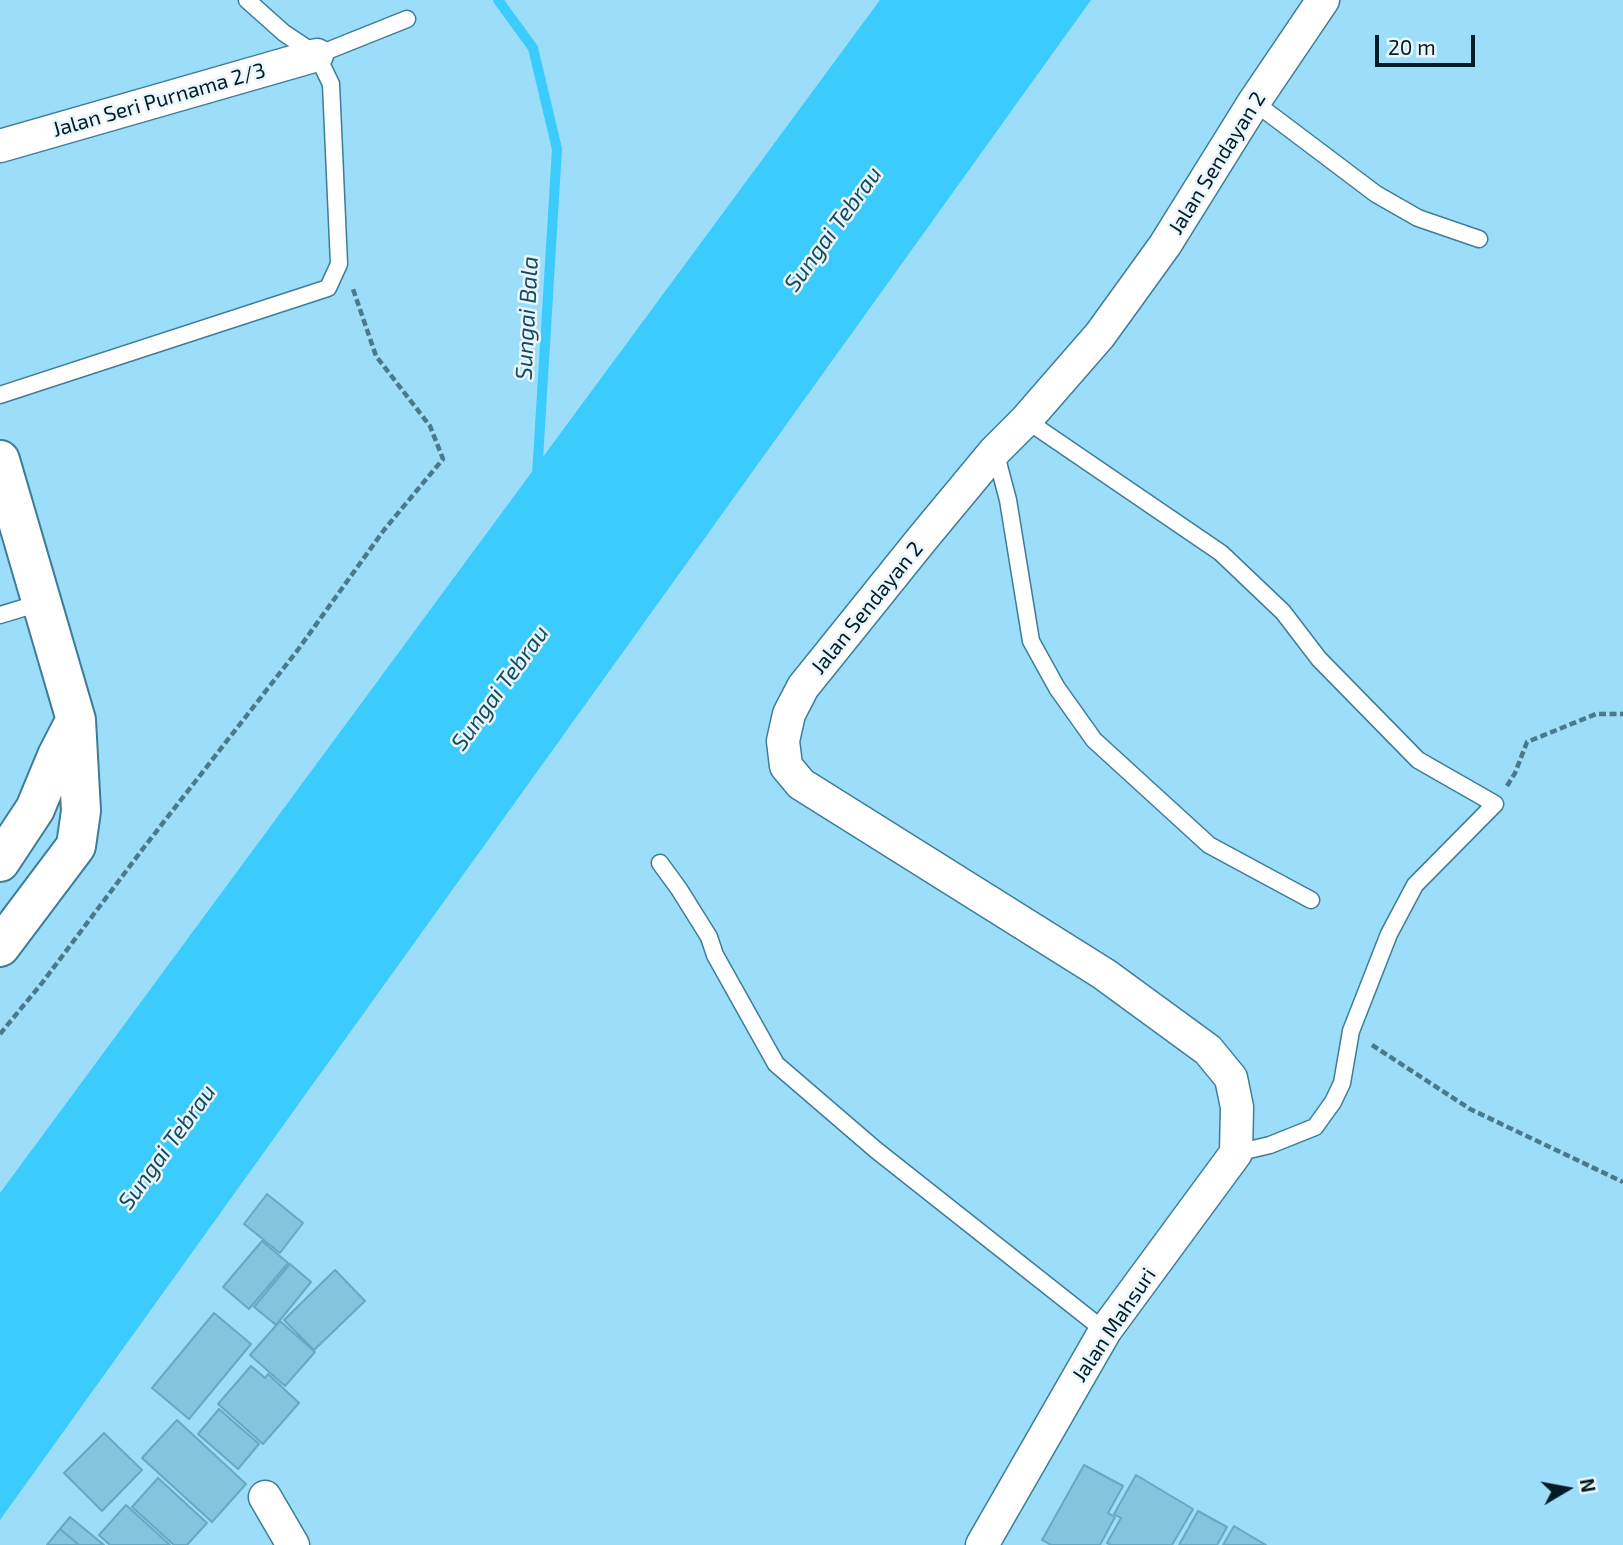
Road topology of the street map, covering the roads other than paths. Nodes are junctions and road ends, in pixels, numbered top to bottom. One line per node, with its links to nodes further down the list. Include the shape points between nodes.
1 (247, 0): 4 (lane)
2 (1323, 0): 5 (street, Jalan Sendayan 2)
3 (407, 19): 4 (lane)
4 (317, 55): 6 (street, Jalan Seri Purnama 2/3); 8 (lane, via 331,84 339,264 328,288)
5 (1254, 102): 7 (lane, via 1377,194 1418,218); 9 (street, Jalan Sendayan 2, via 1165,245 1100,335)
6 (0, 146)
7 (1479, 239)
8 (0, 396)
9 (1026, 420): 10 (street, Jalan Sendayan 2); 19 (lane, via 1221,553 1283,612 1318,659 1418,760 1495,804 1415,885 1389,934 1351,1031 1342,1083 1315,1127)
10 (995, 451): 17 (lane, via 1008,500 1031,641 1057,688 1094,740 1209,845); 19 (street, Jalan Sendayan 2, via 803,687 789,714 783,741 786,766 801,784 1104,974 1208,1050 1231,1078 1237,1107)
11 (0, 460): 12 (street)
12 (43, 602): 13 (lane); 14 (street)
13 (0, 615)
14 (76, 720): 15 (street, via 35,809); 18 (street, via 81,811 76,846)
15 (0, 862)
16 (660, 863): 20 (lane, via 709,936 776,1064 876,1150)
17 (1311, 900)
18 (0, 947)
19 (1237, 1153): 20 (street, Jalan Mahsuri)
20 (1105, 1331): 22 (street, Jalan Mahsuri)
21 (265, 1497): 23 (street)
22 (990, 1543)
23 (293, 1545)

